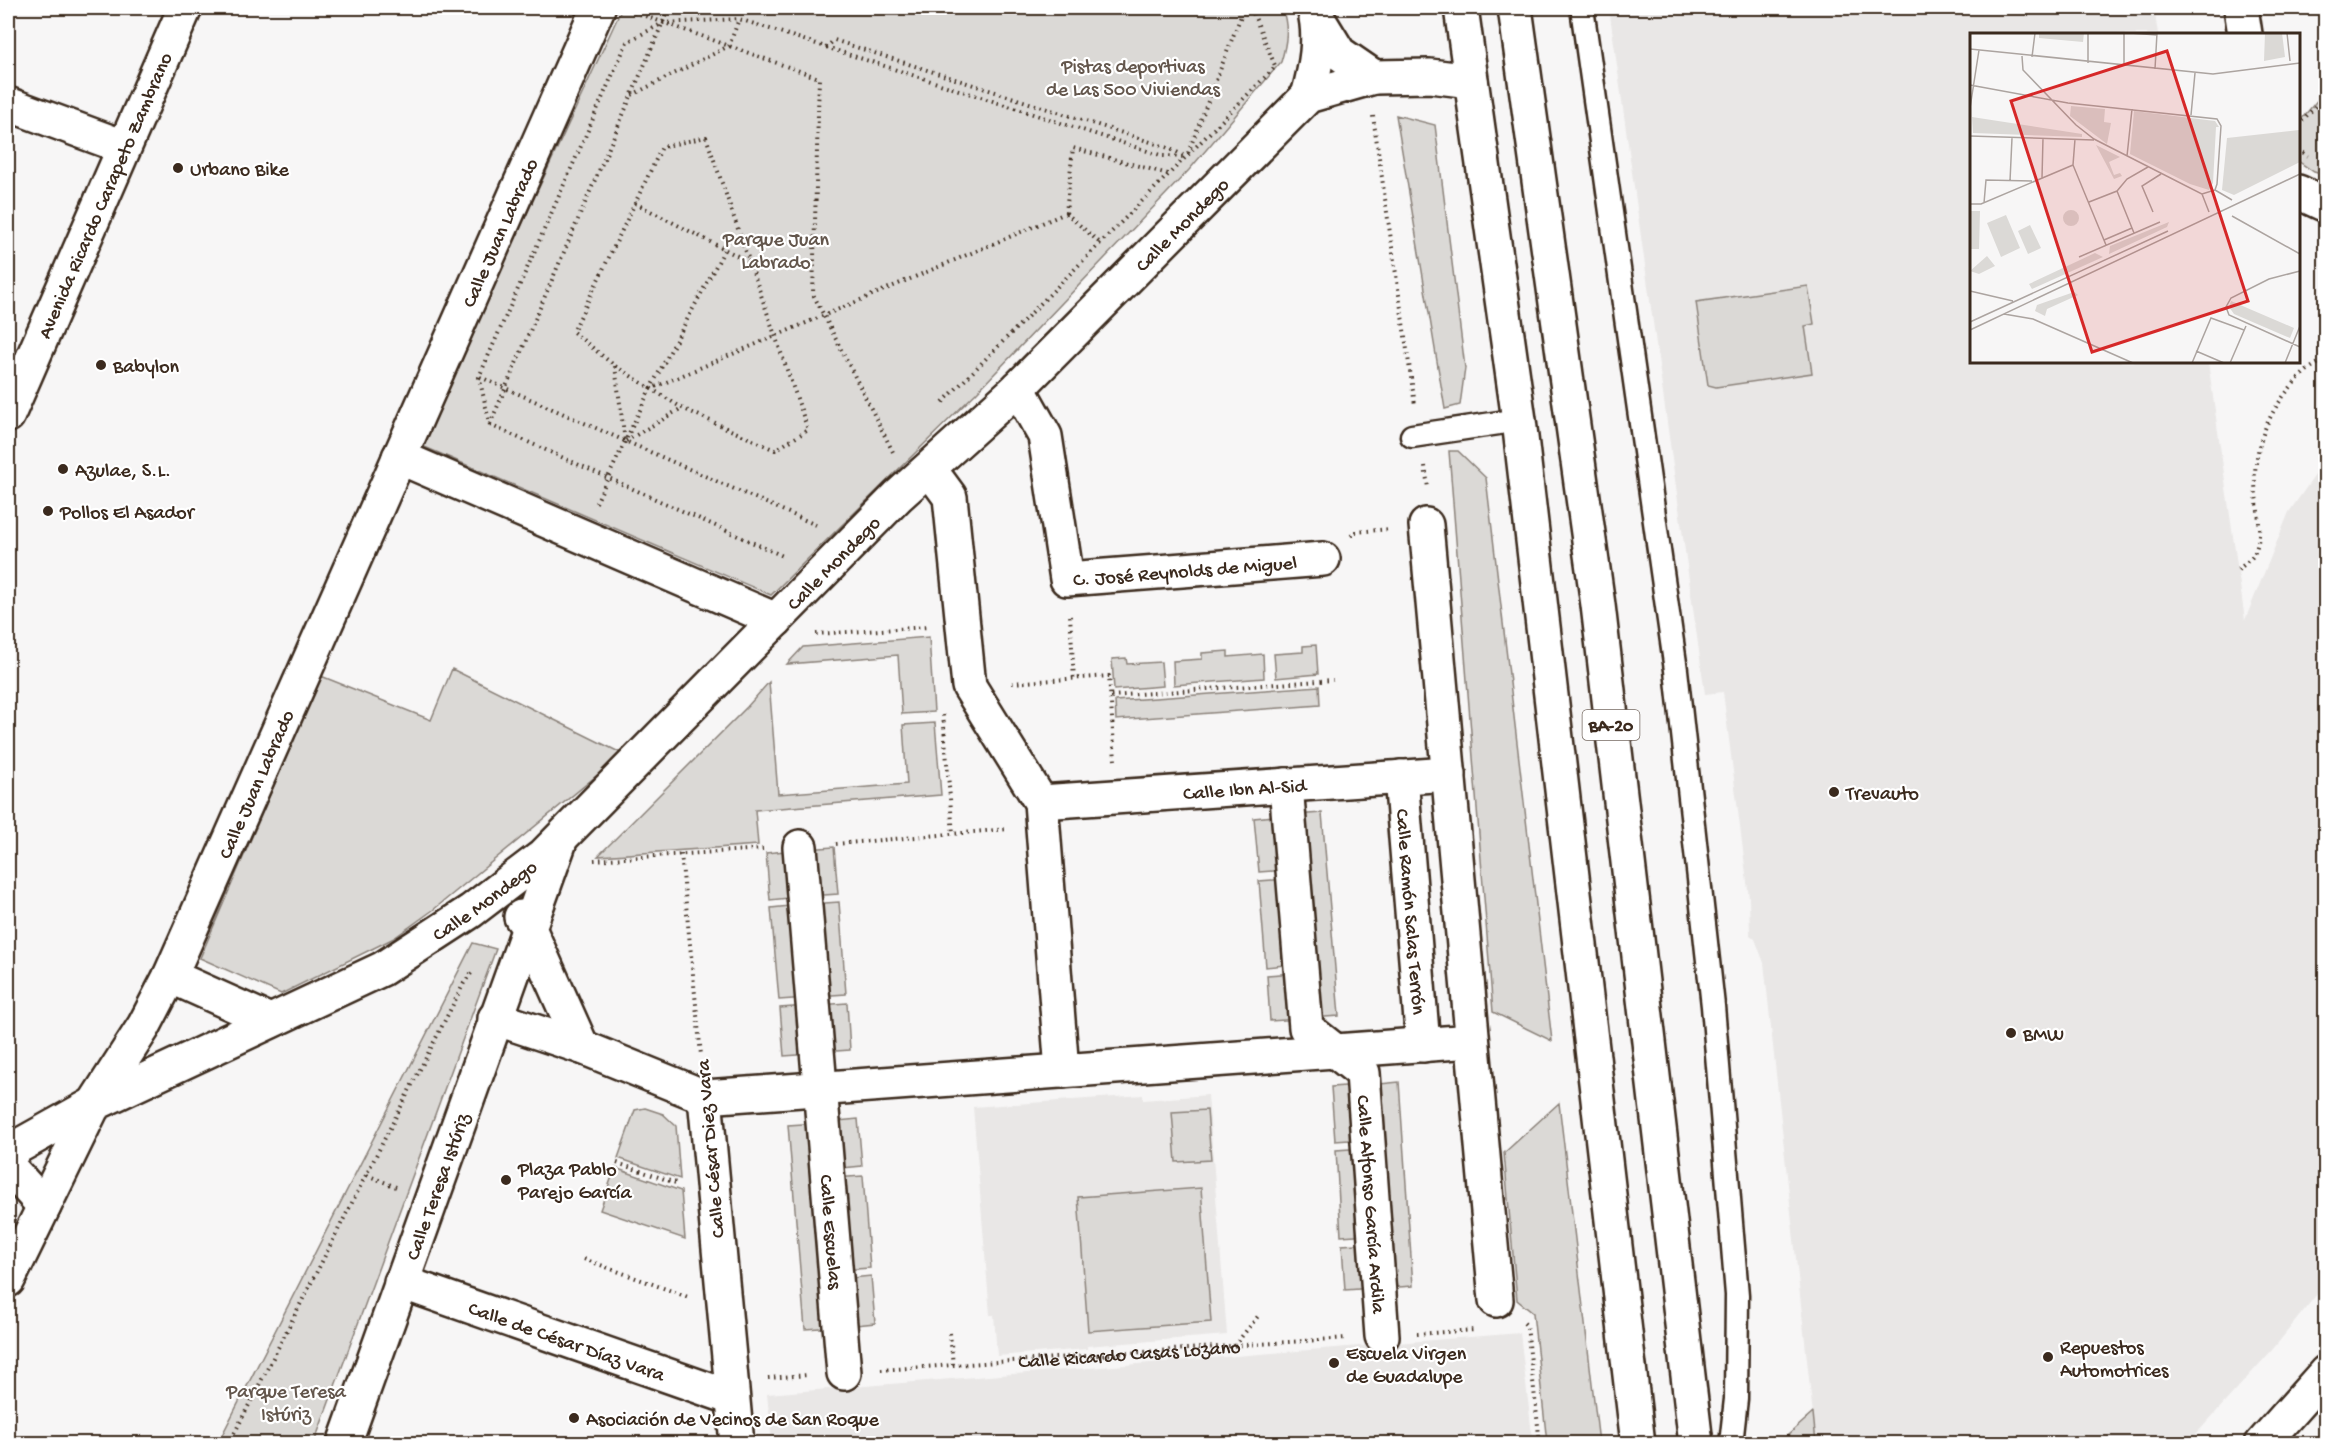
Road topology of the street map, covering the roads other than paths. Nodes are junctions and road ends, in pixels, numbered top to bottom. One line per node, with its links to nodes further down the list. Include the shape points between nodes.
1 (185, 8): 13 (main road, Avenida Ricardo Carapeto Zambrano)
2 (598, 8): 20 (main road, Calle Juan Labrado)
3 (1461, 8): 9 (main road, BA-20)
4 (1515, 8): 57 (main road, BA-20, via 1598,605)
5 (1582, 8): 58 (lane, via 1676,670 1713,1006 1737,1295 1736,1399)
6 (2241, 8): 8 (main road)
7 (1316, 12): 10 (main road, via 1339,53); 11 (main road, via 1318,59)
8 (2245, 33)
9 (1471, 81): 10 (main road, Calle Mondego, via 1430,76); 18 (main road, BA-20)
10 (1373, 92): 11 (main road, Calle Mondego)
11 (1308, 96): 16 (main road, Calle Mondego)
12 (8, 104): 13 (main road)
13 (124, 147): 17 (main road, Avenida Ricardo Carapeto Zambrano)
14 (2300, 193): 15 (main road)
15 (2325, 205)
16 (1018, 388): 21 (main road, Calle Mondego); 23 (main road, C. José Reynolds de Miguel, via 1045,436 1068,579)
17 (9, 407)
18 (1519, 420): 19 (lane); 56 (main road, BA-20)
19 (1416, 436)
20 (399, 457): 24 (main road); 33 (main road, Calle Juan Labrado)
21 (927, 471): 24 (main road, Calle Mondego); 28 (main road, via 950,496 969,686)
22 (1428, 511): 25 (main road)
23 (1323, 559)
24 (776, 620): 29 (main road, Calle Mondego)
25 (1449, 774): 26 (main road, Calle Ibn Al-Sid); 36 (main road)
26 (1401, 777): 27 (main road, Calle Ibn Al-Sid); 37 (main road, Calle Ramón Salas Terrón)
27 (1286, 785): 28 (main road, Calle Ibn Al-Sid); 39 (main road, via 1306,1028)
28 (1041, 802): 40 (main road)
29 (562, 837): 31 (main road, Calle Mondego); 32 (main road, Calle Teresa Istúriz)
30 (800, 847): 41 (main road, Calle Escuelas)
31 (500, 890): 32 (main road); 35 (main road, Calle Mondego, via 382,969)
32 (528, 926): 34 (main road, Calle Teresa Istúriz); 38 (main road)
33 (170, 976): 35 (main road); 43 (main road, Calle Juan Labrado, via 144,1026)
34 (495, 1018): 38 (main road); 48 (main road, Calle Teresa Istúriz)
35 (270, 1021): 43 (main road, Calle Mondego)
36 (1472, 1041): 37 (main road); 49 (main road)
37 (1424, 1045): 39 (main road)
38 (582, 1047): 42 (main road)
39 (1336, 1051): 40 (main road); 50 (main road, Calle Alfonso García Ardila, via 1363,1073)
40 (1062, 1071): 41 (main road)
41 (820, 1089): 42 (main road); 52 (main road, Calle Escuelas)
42 (705, 1097): 53 (main road, Calle César Diez Vara)
43 (94, 1104): 44 (main road, Calle Juan Labrado); 46 (main road, Calle Juan Labrado)
44 (8, 1152)
45 (8, 1166): 46 (main road)
46 (44, 1206): 47 (main road, Calle Juan Labrado)
47 (8, 1280)
48 (401, 1282): 53 (main road, Calle de César Díaz Vara); 54 (main road, Calle Teresa Istúriz)
49 (1489, 1315)
50 (1382, 1336)
51 (2325, 1372): 59 (main road)
52 (844, 1373)
53 (732, 1389): 55 (main road, Calle César Diez Vara)
54 (344, 1443)
55 (737, 1443)
56 (1638, 1443)
57 (1696, 1443)
58 (1731, 1443)
59 (2262, 1443)

